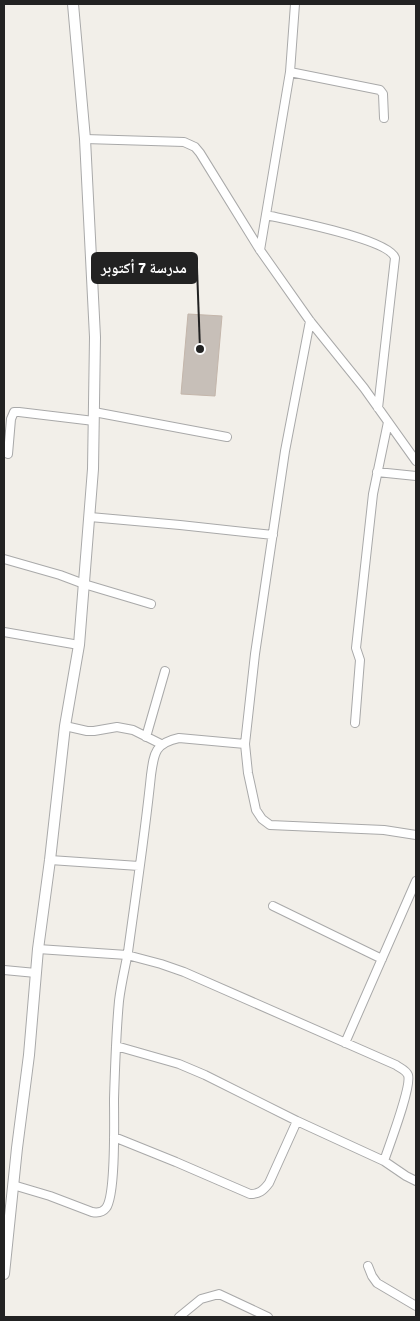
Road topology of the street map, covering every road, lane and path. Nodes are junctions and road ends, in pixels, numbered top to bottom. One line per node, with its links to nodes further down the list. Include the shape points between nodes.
1 (74, 4): 5 (street)
2 (295, 4): 3 (street)
3 (290, 72): 4 (street, via 380,90); 6 (street)
4 (384, 118)
5 (85, 139): 7 (street, via 184,142 194,147); 10 (street, via 95,337)
6 (266, 215): 7 (street); 9 (street, via 349,234 394,254)
7 (260, 250): 8 (street)
8 (310, 321): 9 (street); 18 (street)
9 (378, 408): 11 (street)
10 (94, 417): 12 (street); 13 (street, via 14,412); 17 (street)
11 (388, 422): 14 (street); 15 (street)
12 (227, 437)
13 (8, 454)
14 (416, 461)
15 (377, 472): 16 (street); 25 (street, via 356,648 360,660)
16 (416, 476)
17 (90, 517): 18 (street); 20 (street)
18 (273, 535): 29 (street)
19 (4, 559): 20 (street)
20 (84, 584): 21 (street); 23 (street)
21 (151, 604)
22 (4, 632): 23 (street)
23 (79, 645): 26 (street)
24 (165, 671): 27 (street)
25 (354, 723)
26 (65, 726): 27 (street, via 87,731 117,727); 31 (street)
27 (146, 736): 28 (street)
28 (161, 744): 29 (street, via 179,738); 32 (street, via 152,766)
29 (245, 744): 30 (street, via 256,810 270,825 384,830)
30 (416, 835)
31 (50, 860): 32 (street); 35 (street)
32 (139, 866): 36 (street)
33 (416, 881): 37 (street)
34 (273, 906): 37 (street)
35 (38, 948): 36 (street); 39 (street)
36 (127, 955): 40 (street, via 184,972); 41 (street)
37 (382, 959): 40 (street)
38 (4, 970): 39 (street)
39 (36, 973): 46 (street)
40 (345, 1043): 44 (street, via 396,1065 409,1076)
41 (116, 1046): 42 (street, via 179,1064); 43 (street)
42 (297, 1121): 43 (street, via 269,1183 256,1194); 44 (street)
43 (114, 1137): 46 (street, via 110,1194 107,1206 98,1213)
44 (384, 1161): 45 (street)
45 (416, 1181)
46 (13, 1185): 48 (street)
47 (368, 1266): 49 (street, via 377,1283)
48 (4, 1271)
49 (416, 1306)
50 (179, 1317): 51 (street, via 201,1299 219,1294)
51 (268, 1317)

